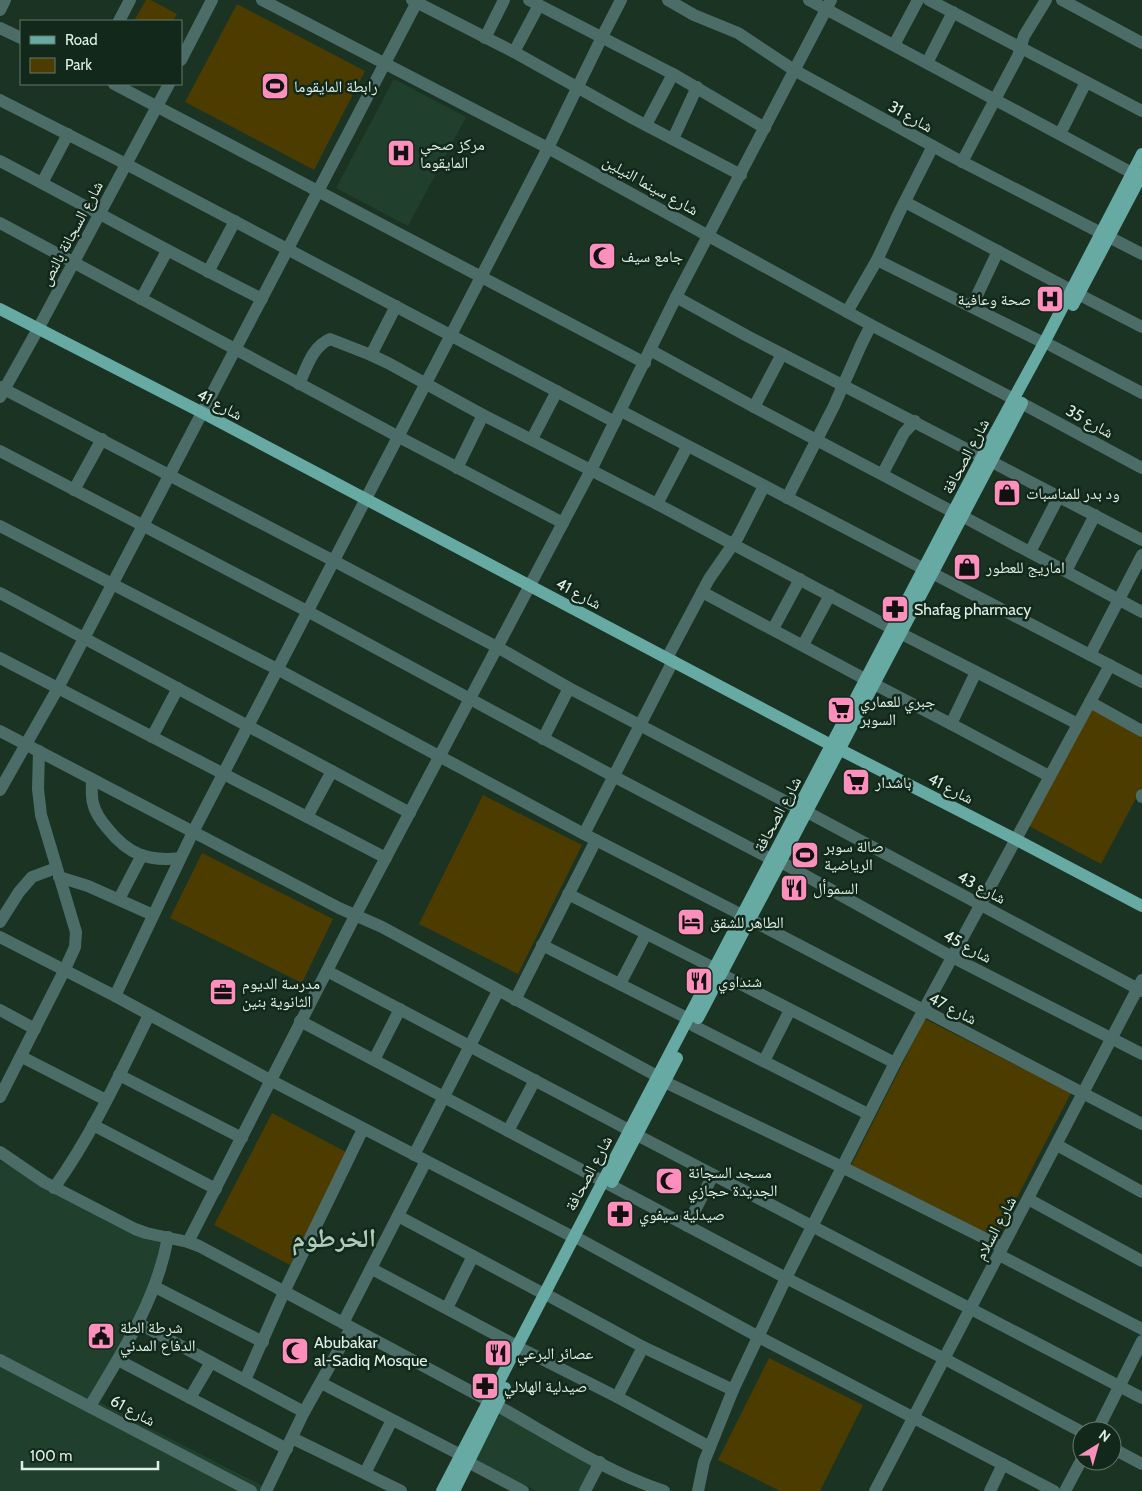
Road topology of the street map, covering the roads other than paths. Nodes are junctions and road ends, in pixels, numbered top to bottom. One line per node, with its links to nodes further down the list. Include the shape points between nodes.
1 (5, 0): 16 (street)
2 (130, 0): 18 (street)
3 (212, 0): 27 (street)
4 (262, 0): 29 (street, شارع سينما النيلين)
5 (504, 0): 22 (street)
6 (622, 0): 20 (street)
7 (668, 0): 30 (street, شارع 31, via 738,33)
8 (809, 0): 15 (street)
9 (918, 0): 24 (street)
10 (930, 0): 17 (street)
11 (1046, 0): 25 (street)
12 (1062, 0): 23 (street)
13 (415, 1): 22 (street); 29 (street)
14 (534, 2): 20 (street); 26 (street)
15 (829, 5): 24 (street); 30 (street)
16 (0, 10)
17 (953, 12): 25 (street); 28 (street)
18 (120, 20)
19 (0, 28): 21 (street)
20 (602, 37): 31 (street); 35 (street)
21 (20, 38)
22 (485, 38): 26 (street)
23 (1142, 43)
24 (894, 45): 28 (street)
25 (1020, 47): 32 (street); 37 (street)
26 (514, 52): 35 (street)
27 (182, 58)
28 (927, 63): 37 (street)
29 (386, 64): 47 (street, شارع سينما النيلين); 55 (street)
30 (794, 70): 42 (street); 46 (street, شارع 31)
31 (673, 74): 36 (street); 41 (street)
32 (1086, 82): 40 (street); 44 (street)
33 (116, 85): 39 (street)
34 (168, 85): 39 (street, شارع السجانة بالنص)
35 (577, 87): 41 (street); 47 (street)
36 (698, 87): 42 (street); 45 (street)
37 (995, 99): 44 (street); 50 (street)
38 (0, 100): 43 (street)
39 (157, 107): 51 (street, شارع السجانة بالنص); 55 (street)
40 (1142, 111)
41 (646, 125): 45 (street)
42 (765, 128): 52 (street)
43 (68, 134): 51 (street); 54 (street)
44 (1060, 134): 53 (street)
45 (673, 139): 52 (street)
46 (933, 146): 50 (street, شارع 31); 56 (street)
47 (548, 148): 61 (street, شارع سينما النيلين); 69 (street)
48 (1142, 154): 53 (main road, شارع الصحافة)
49 (0, 161): 54 (street)
50 (962, 162): 60 (street, شارع 31)
51 (126, 164): 57 (street, شارع السجانة بالنص); 58 (street)
52 (741, 175): 61 (street)
53 (1139, 176): 60 (main road, شارع الصحافة)
54 (42, 183): 57 (street)
55 (319, 191): 62 (street); 69 (street)
56 (905, 202): 64 (street); 66 (street)
57 (99, 213): 63 (street); 67 (street, شارع السجانة بالنص)
58 (235, 221): 62 (street); 68 (street)
59 (0, 223): 67 (street)
60 (1105, 234): 65 (street, شارع 31); 70 (main road, شارع الصحافة)
61 (709, 235): 71 (street); 77 (street, شارع سينما النيلين)
62 (288, 250): 73 (street); 74 (street)
63 (167, 251): 68 (street); 72 (street)
64 (998, 251): 70 (street); 75 (street)
65 (1142, 254)
66 (877, 260): 75 (street); 77 (street)
67 (74, 262): 72 (street); 80 (street, شارع السجانة بالنص)
68 (208, 272): 73 (street)
69 (481, 276): 81 (street); 87 (street)
70 (1075, 292): 79 (street); 82 (main road, شارع الصحافة)
71 (676, 297): 84 (street); 85 (street)
72 (140, 299): 83 (street)
73 (262, 300): 83 (street)
74 (396, 306): 81 (street); 86 (street)
75 (972, 306): 82 (street)
76 (0, 309): 80 (main road, شارع 41)
77 (847, 312): 78 (street, شارع سينما النيلين)
78 (871, 325): 90 (street); 94 (street, شارع سينما النيلين)
79 (1142, 327)
80 (38, 329): 91 (street, شارع السجانة بالنص); 96 (main road, شارع 41)
81 (451, 334): 89 (street); 92 (street)
82 (1048, 344): 93 (street); 94 (main road, شارع الصحافة)
83 (236, 350): 88 (street); 96 (street)
84 (650, 350): 87 (street); 95 (street)
85 (782, 354): 90 (street); 95 (street)
86 (371, 355): 88 (street, via 330,340 315,351); 89 (street)
87 (644, 363): 98 (street)
88 (299, 384): 100 (street)
89 (424, 384): 97 (street); 100 (street)
90 (844, 384): 99 (street); 103 (street)
91 (1, 391): 101 (street, شارع 43)
92 (558, 391): 98 (street); 102 (street)
93 (1142, 393)
94 (1018, 401): 106 (main road, شارع الصحافة); 108 (street, شارع 35)
95 (754, 407): 103 (street)
96 (203, 413): 111 (street); 116 (main road, شارع 41)
97 (483, 415): 102 (street); 107 (street)
98 (618, 416): 104 (street); 109 (street)
99 (915, 421): 106 (street); 110 (street, via 904,433)
100 (399, 437): 107 (street); 116 (street)
101 (102, 439): 111 (street, شارع 43); 113 (street)
102 (532, 439): 109 (street)
103 (816, 440): 110 (street); 115 (street)
104 (688, 447): 112 (street); 117 (street)
105 (0, 451): 113 (street, شارع 45)
106 (986, 459): 114 (street); 118 (main road, شارع الصحافة)
107 (457, 468): 120 (street)
108 (1142, 468)
109 (591, 470): 117 (street); 120 (street)
110 (883, 473): 118 (street)
111 (170, 474): 122 (street); 127 (street, شارع 43)
112 (764, 486): 115 (street); 124 (street)
113 (74, 490): 122 (street, شارع 45)
114 (1059, 496): 119 (street); 125 (street)
115 (787, 498): 128 (street)
116 (366, 499): 127 (street); 132 (main road, شارع 41)
117 (657, 504): 124 (street)
118 (958, 514): 125 (street); 128 (main road, شارع الصحافة)
119 (1095, 515): 123 (street); 129 (street)
120 (563, 523): 132 (street)
121 (0, 526): 131 (street, شارع 47)
122 (143, 526): 131 (street); 137 (street, شارع 45)
123 (1142, 540)
124 (734, 544): 130 (street); 133 (street)
125 (1030, 552): 129 (street)
126 (1142, 555): 136 (street)
127 (334, 561): 137 (street); 143 (street, شارع 43)
128 (928, 571): 140 (main road, شارع الصحافة); 144 (street)
129 (1066, 571): 136 (street)
130 (800, 579): 135 (street); 139 (street)
131 (113, 584): 141 (street); 148 (street, شارع 47)
132 (530, 586): 143 (street); 146 (main road, شارع 41)
133 (702, 592): 139 (street); 146 (street)
134 (0, 593): 141 (street)
135 (830, 595): 140 (street); 142 (street)
136 (1118, 599): 138 (street); 144 (street)
137 (307, 612): 148 (street); 155 (street, شارع 45)
138 (1142, 612)
139 (773, 629): 142 (street)
140 (897, 631): 149 (street); 150 (main road, شارع الصحافة)
141 (85, 638): 152 (street); 153 (street)
142 (803, 645): 150 (street)
143 (497, 647): 154 (street, شارع 43); 155 (street)
144 (1090, 655): 147 (street)
145 (0, 658): 152 (street)
146 (670, 659): 157 (street); 166 (main road, شارع 41)
147 (1110, 665): 151 (street); 156 (street)
148 (277, 669): 160 (street); 168 (street, شارع 47)
149 (976, 672): 158 (street); 159 (street)
150 (870, 682): 158 (street); 166 (main road, شارع الصحافة)
151 (1142, 682)
152 (58, 688): 163 (street); 165 (street)
153 (178, 688): 160 (street); 163 (street)
154 (569, 688): 157 (street, شارع 43); 164 (street)
155 (470, 700): 164 (street, شارع 45); 168 (street)
156 (1090, 702): 159 (street); 162 (street)
157 (641, 724): 171 (street); 175 (street, شارع 43)
158 (950, 724): 172 (street)
159 (1078, 724): 172 (street)
160 (248, 725): 169 (street); 170 (street)
161 (0, 730): 165 (street)
162 (1142, 731)
163 (152, 737): 170 (street)
164 (543, 739): 171 (street, شارع 45)
165 (26, 744): 167 (street); 174 (street)
166 (836, 748): 175 (main road, شارع الصحافة); 180 (main road, شارع 41)
167 (39, 751): 173 (street); 186 (street, via 40,807)
168 (440, 755): 176 (street); 179 (street, شارع 47)
169 (332, 771): 176 (street); 177 (street)
170 (223, 774): 177 (street); 178 (street)
171 (613, 776): 179 (street); 185 (street, شارع 45)
172 (1050, 776): 180 (street)
173 (92, 779): 178 (street); 182 (street, via 92,801 98,817 122,844)
174 (0, 790)
175 (803, 810): 185 (main road, شارع الصحافة); 189 (street, شارع 43)
176 (410, 813): 184 (street)
177 (307, 817): 184 (street)
178 (193, 832): 183 (street); 192 (street)
179 (584, 834): 181 (street, شارع 47)
180 (1015, 839): 189 (street); 190 (main road, شارع 41)
181 (596, 840): 187 (street); 193 (street, شارع 47)
182 (142, 856): 183 (street); 188 (street)
183 (180, 858): 191 (street)
184 (386, 858): 192 (street)
185 (776, 861): 193 (main road, شارع الصحافة); 198 (street, شارع 45)
186 (57, 873): 188 (street); 194 (street, via 32,877); 199 (street, via 76,932 75,947)
187 (568, 894): 195 (street); 197 (street)
188 (119, 898): 191 (street)
189 (980, 904): 198 (street); 203 (street, شارع 43)
190 (1142, 906)
191 (153, 915): 205 (street)
192 (355, 916): 200 (street); 204 (street, via 382,927)
193 (746, 917): 201 (main road, شارع الصحافة); 210 (street, شارع 47)
194 (0, 922)
195 (646, 934): 201 (street); 202 (street)
196 (0, 937): 199 (street)
197 (542, 945): 202 (street); 206 (street)
198 (952, 957): 210 (street); 215 (street, شارع 45)
199 (65, 970): 205 (street); 214 (street)
200 (327, 971): 207 (street); 212 (street)
201 (718, 971): 209 (street); 213 (main road, شارع الصحافة)
202 (620, 984): 213 (street)
203 (1141, 986): 215 (street, شارع السلام)
204 (498, 991): 206 (street); 216 (street)
205 (115, 996): 211 (street)
206 (515, 1000): 224 (street)
207 (400, 1009): 216 (street); 219 (street)
208 (0, 1010): 214 (street)
209 (790, 1010): 220 (street); 221 (street)
210 (924, 1011): 221 (street); 227 (street, شارع 47)
211 (149, 1015): 222 (street); 225 (street)
212 (300, 1021): 219 (street); 225 (street)
213 (691, 1022): 220 (street); 224 (main road, شارع الصحافة)
214 (35, 1029): 218 (street)
215 (1112, 1039): 217 (street, شارع 45); 227 (street, شارع السلام)
216 (471, 1046): 226 (street); 229 (street)
217 (1142, 1054)
218 (22, 1057): 223 (street); 230 (street)
219 (374, 1060): 229 (street)
220 (764, 1061): 231 (street)
221 (895, 1063): 231 (street)
222 (119, 1075): 230 (street); 237 (street)
223 (4, 1079): 228 (street)
224 (661, 1079): 236 (main road, شارع الصحافة); 241 (street)
225 (270, 1080): 234 (street); 237 (street)
226 (535, 1080): 235 (street); 236 (street)
227 (1084, 1094): 232 (street, شارع 47); 238 (street, شارع السلام)
228 (0, 1097)
229 (444, 1097): 235 (street); 240 (street)
230 (106, 1100): 233 (street)
231 (868, 1114): 241 (street)
232 (1142, 1124)
233 (93, 1125): 244 (street); 245 (street)
234 (363, 1128): 240 (street); 260 (street)
235 (508, 1131): 243 (street)
236 (633, 1132): 242 (street); 243 (main road, شارع الصحافة)
237 (242, 1138): 245 (street)
238 (1057, 1146): 246 (street); 247 (street, شارع السلام)
239 (0, 1152): 244 (street)
240 (420, 1158): 248 (street); 252 (street)
241 (842, 1167): 250 (street); 254 (street)
242 (713, 1175): 249 (street); 250 (street)
243 (606, 1183): 249 (street); 252 (main road, شارع الصحافة)
244 (54, 1188): 251 (street, via 135,1229)
245 (216, 1189): 253 (street)
246 (1142, 1192)
247 (1028, 1199): 254 (street, شارع السلام); 256 (street)
248 (398, 1216): 255 (street); 257 (street)
249 (688, 1226): 258 (street)
250 (812, 1226): 258 (street); 263 (street)
251 (168, 1238): 253 (street); 259 (street)
252 (577, 1239): 261 (main road, شارع الصحافة); 267 (street)
253 (188, 1242): 260 (street, via 223,1257)
254 (1000, 1251): 263 (street, شارع السلام); 266 (street)
255 (473, 1256): 261 (street); 262 (street)
256 (1142, 1261)
257 (372, 1269): 262 (street); 265 (street)
258 (786, 1278): 267 (street); 272 (street)
259 (155, 1288): 264 (street); 269 (street)
260 (284, 1292): 265 (street); 269 (street)
261 (548, 1295): 270 (street); 271 (main road, شارع الصحافة)
262 (447, 1308): 271 (street)
263 (971, 1309): 272 (street, شارع السلام); 278 (street)
264 (138, 1323): 274 (street); 275 (street)
265 (347, 1326): 277 (street); 283 (street)
266 (1142, 1329)
267 (757, 1336): 279 (street); 286 (street)
268 (1142, 1341): 278 (street)
269 (263, 1342): 276 (street)
270 (643, 1347): 279 (street); 280 (street)
271 (521, 1348): 280 (street); 283 (main road, شارع الصحافة)
272 (945, 1359): 286 (street, شارع السلام); 289 (street)
273 (0, 1360): 284 (street, شارع 61)
274 (118, 1360): 281 (street); 284 (street)
275 (210, 1362): 276 (street); 281 (street)
276 (246, 1380): 285 (street)
277 (321, 1382): 285 (street); 287 (street)
278 (1119, 1385): 282 (street); 288 (street)
279 (733, 1390): 291 (street)
280 (618, 1397): 291 (street)
281 (190, 1398): 290 (street)
282 (1142, 1398)
283 (493, 1403): 293 (main road, شارع الصحافة); 294 (street)
284 (90, 1406): 299 (street, شارع 61)
285 (304, 1412): 290 (street)
286 (913, 1418): 295 (street); 308 (street, شارع السلام)
287 (392, 1420): 293 (street); 298 (street)
288 (1102, 1421)
289 (1072, 1427)
290 (290, 1444): 298 (street); 300 (street)
291 (710, 1447): 307 (street)
292 (1122, 1453): 296 (street)
293 (465, 1459): 302 (main road, شارع الصحافة); 303 (main road, شارع الصحافة); 304 (street)
294 (600, 1462): 305 (street); 306 (street)
295 (1003, 1464): 309 (street); 310 (street)
296 (1142, 1464)
297 (1076, 1471): 311 (street)
298 (365, 1473): 301 (street)
299 (251, 1491)
300 (266, 1491)
301 (400, 1491)
302 (442, 1491)
303 (454, 1491)
304 (523, 1491)
305 (585, 1491)
306 (664, 1491)
307 (698, 1491)
308 (875, 1491)
309 (990, 1491)
310 (1054, 1491)
311 (1065, 1491)

